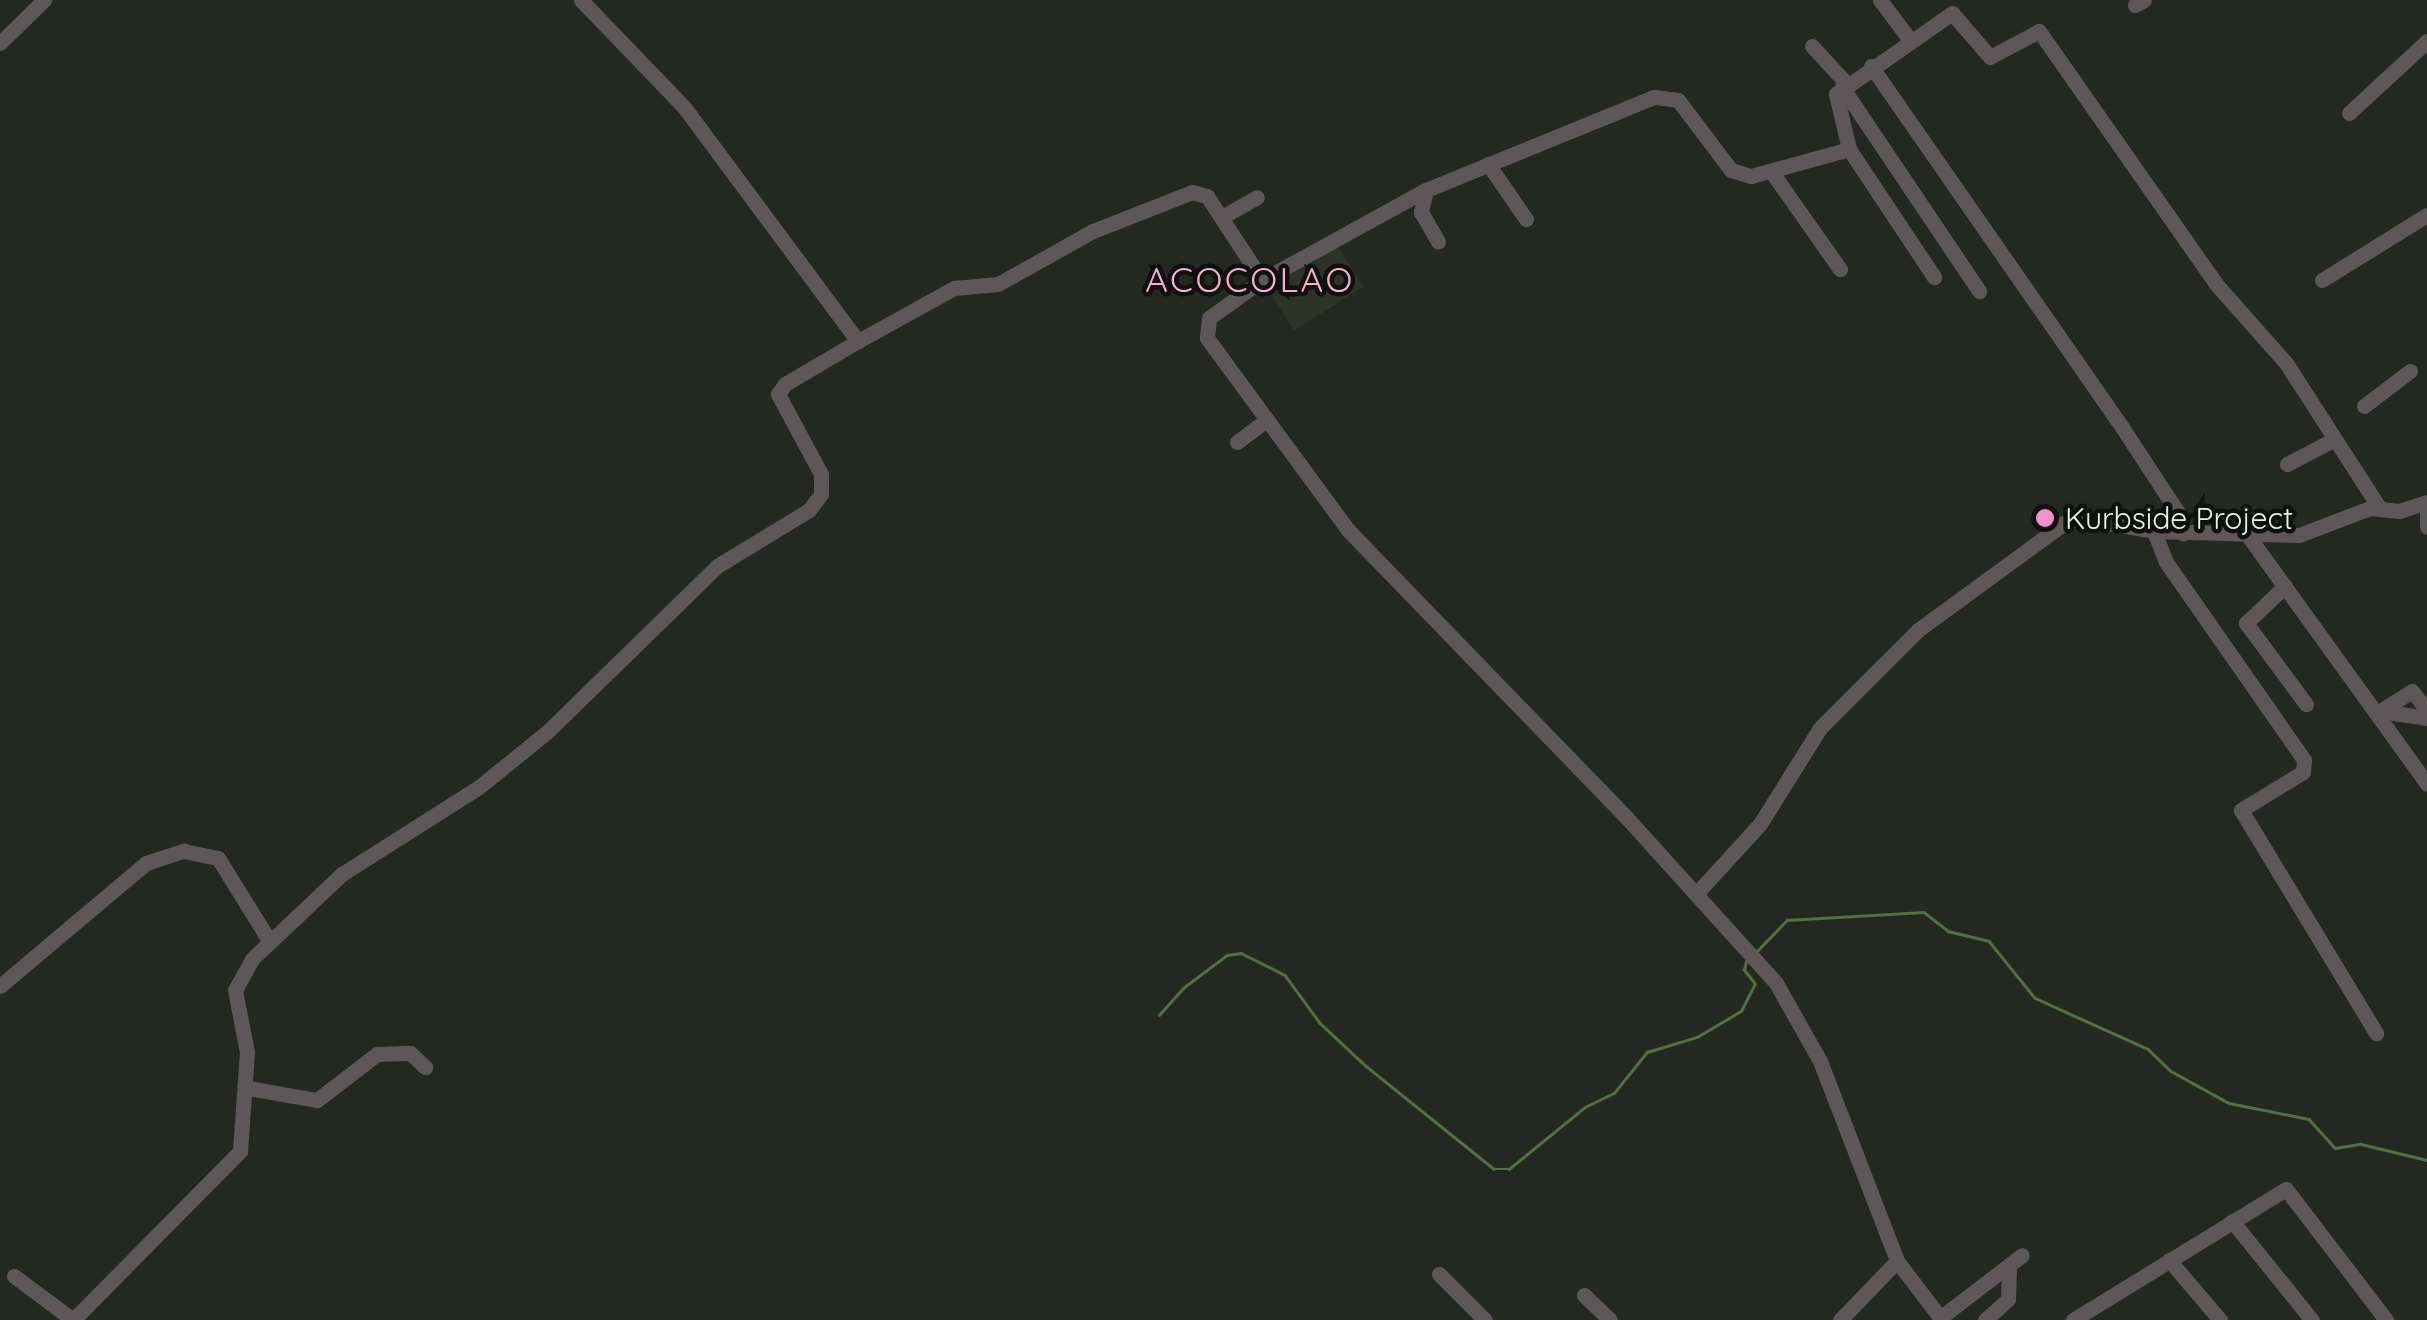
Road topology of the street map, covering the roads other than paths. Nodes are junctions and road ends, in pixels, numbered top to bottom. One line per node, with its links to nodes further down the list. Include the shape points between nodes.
1 (44, 0): 7 (street)
2 (581, 0): 26 (street, via 684,107)
3 (1880, 0): 5 (street)
4 (1950, 5): 5 (street); 30 (street, via 1987,56 2033,31 2045,35 2216,284 2286,363)
5 (1910, 40): 9 (street)
6 (2427, 41): 11 (street)
7 (0, 43)
8 (1812, 46): 10 (street)
9 (1872, 66): 10 (street); 38 (street, via 2178,511)
10 (1845, 86): 12 (street, via 1834,105); 25 (street)
11 (2349, 113)
12 (1849, 148): 14 (street); 22 (street)
13 (1488, 164): 14 (street, via 1668,95 1731,170 1746,176); 15 (street); 19 (street)
14 (1771, 171): 21 (street)
15 (1426, 190): 20 (street, via 1420,212); 23 (street)
16 (1258, 197): 18 (street)
17 (2427, 214): 24 (street)
18 (1222, 217): 23 (street); 26 (street, via 1207,196 1192,192 1073,241 998,284 948,290)
19 (1526, 219)
20 (1438, 242)
21 (1840, 269)
22 (1934, 277)
23 (1262, 280): 29 (street, via 1203,328)
24 (2322, 280)
25 (1979, 292)
26 (858, 341): 47 (street, via 778,394 822,474 821,494 809,510 717,566 546,732 479,787 342,874)
27 (2418, 366): 28 (street)
28 (2364, 406)
29 (1265, 421): 31 (street); 46 (street, via 1374,558)
30 (2331, 441): 32 (street); 34 (street)
31 (1236, 442)
32 (2287, 464)
33 (2427, 502): 34 (street, via 2398,511)
34 (2378, 506): 39 (street, via 2312,532)
35 (2427, 513): 36 (street)
36 (2427, 528)
37 (2154, 531): 38 (street); 46 (street, via 2071,520 1928,622 1812,738 1760,824); 49 (street, via 2166,562 2304,760 2304,772 2241,810)
38 (2183, 533): 39 (street)
39 (2249, 537): 40 (street)
40 (2285, 586): 41 (street, via 2246,624); 43 (street)
41 (2306, 704)
42 (2427, 710): 43 (street, via 2412,691)
43 (2379, 712): 44 (street); 45 (street)
44 (2427, 718)
45 (2427, 784)
46 (1696, 894): 55 (street, via 1760,962 1796,1014)
47 (270, 942): 48 (street, via 218,858 184,850 146,862); 51 (street, via 235,990)
48 (0, 986)
49 (2376, 1034)
50 (425, 1066): 51 (street, via 410,1052 377,1054 317,1100)
51 (248, 1088): 61 (street, via 240,1151 229,1168)
52 (2232, 1221): 54 (street); 68 (street); 69 (street, via 2286,1189)
53 (2022, 1254): 56 (street)
54 (2169, 1260): 66 (street); 67 (street)
55 (1897, 1261): 60 (street); 64 (street)
56 (2010, 1270): 60 (street); 65 (street, via 2008,1299)
57 (1439, 1274): 62 (street)
58 (14, 1276): 61 (street)
59 (1584, 1294): 63 (street)
60 (1941, 1319)
61 (73, 1320)
62 (1485, 1320)
63 (1610, 1320)
64 (1840, 1320)
65 (1985, 1320)
66 (2073, 1320)
67 (2220, 1320)
68 (2312, 1320)
69 (2386, 1320)

